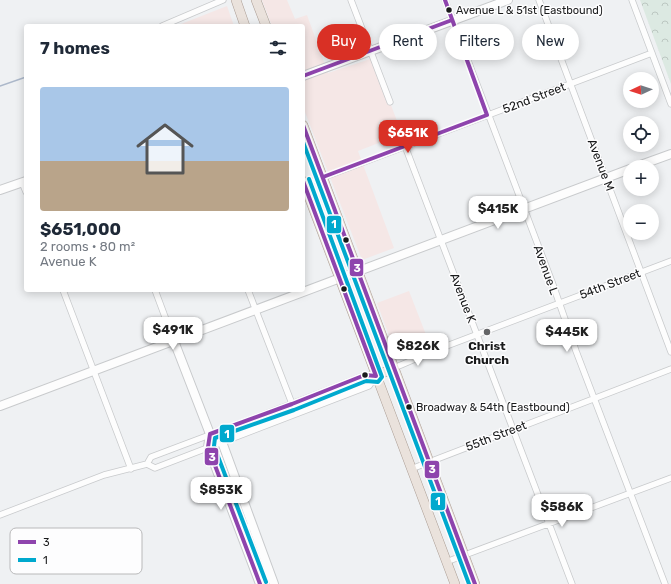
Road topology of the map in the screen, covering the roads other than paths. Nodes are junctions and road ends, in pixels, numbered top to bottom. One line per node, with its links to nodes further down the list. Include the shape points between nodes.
1 (223, 0): 10 (street)
2 (236, 0): 11 (main road)
3 (256, 0): 12 (main road)
4 (351, 0): 13 (street)
5 (445, 0): 9 (street, Avenue L)
6 (508, 0): 9 (street)
7 (539, 0): 19 (street, Avenue M)
8 (632, 0): 15 (street)
9 (452, 20): 14 (street); 22 (street, Avenue L)
10 (167, 24)
11 (244, 24)
12 (265, 24)
13 (360, 24)
14 (371, 51)
15 (652, 53): 19 (street, 52nd Street); 21 (street)
16 (371, 54): 20 (street)
17 (346, 60): 18 (street)
18 (305, 75)
19 (570, 84): 22 (street, 52nd Street); 29 (street, Avenue M)
20 (390, 102)
21 (671, 104)
22 (488, 115): 24 (street, 52nd Street); 34 (street, Avenue L)
23 (305, 130): 28 (main road)
24 (405, 146): 28 (street, 52nd Street); 35 (street, Avenue K)
25 (671, 154): 26 (street)
26 (655, 160)
27 (623, 172): 29 (street)
28 (323, 177): 31 (street, 52nd Street); 37 (main road)
29 (606, 178): 34 (street); 38 (street, Avenue M)
30 (24, 182): 33 (street)
31 (305, 182)
32 (305, 188): 39 (main road)
33 (0, 191)
34 (524, 209): 35 (street); 45 (street, Avenue L)
35 (441, 240): 37 (street); 47 (street, Avenue K)
36 (671, 261): 38 (street, 54th Street)
37 (358, 271): 39 (street); 50 (main road)
38 (641, 272): 45 (street, 54th Street); 49 (street, Avenue M)
39 (340, 278): 40 (street); 53 (main road)
40 (305, 291)
41 (64, 292): 52 (street)
42 (155, 292): 48 (street)
43 (249, 292): 46 (street)
44 (303, 292): 46 (street)
45 (559, 303): 47 (street, 54th Street); 54 (street, Avenue L)
46 (256, 310): 48 (street); 55 (street)
47 (477, 335): 50 (street, 54th Street); 58 (street, Avenue K)
48 (174, 340): 52 (street); 59 (street)
49 (671, 352)
50 (394, 368): 53 (main road); 62 (main road)
51 (671, 369): 54 (street, 55th Street)
52 (94, 370): 56 (street); 64 (street)
53 (376, 376): 55 (street, via 365,375); 57 (street, via 369,386); 65 (main road)
54 (594, 399): 58 (street, 55th Street); 67 (street, Avenue L)
55 (292, 404): 57 (street); 59 (street)
56 (0, 406)
57 (296, 414): 60 (street)
58 (513, 429): 62 (street, 55th Street); 69 (street, Avenue K)
59 (210, 434): 60 (street); 61 (street); 63 (street, via 151,457)
60 (222, 442): 61 (street); 70 (street)
61 (208, 447): 63 (street, via 155,468); 71 (street)
62 (429, 462): 65 (street, 55th Street); 72 (main road)
63 (146, 464): 64 (street)
64 (131, 469): 68 (street, via 104,475)
65 (411, 469): 73 (main road)
66 (671, 478): 67 (street)
67 (630, 493): 69 (street); 80 (street, Avenue L)
68 (0, 515)
69 (549, 524): 72 (street); 79 (street, Avenue K)
70 (252, 526): 71 (street); 76 (street)
71 (240, 531): 75 (street)
72 (464, 555): 73 (street); 78 (main road)
73 (446, 562): 77 (main road)
74 (671, 583): 80 (street)
75 (260, 584)
76 (274, 584)
77 (455, 584)
78 (475, 584)
79 (572, 584)
80 (667, 584)

